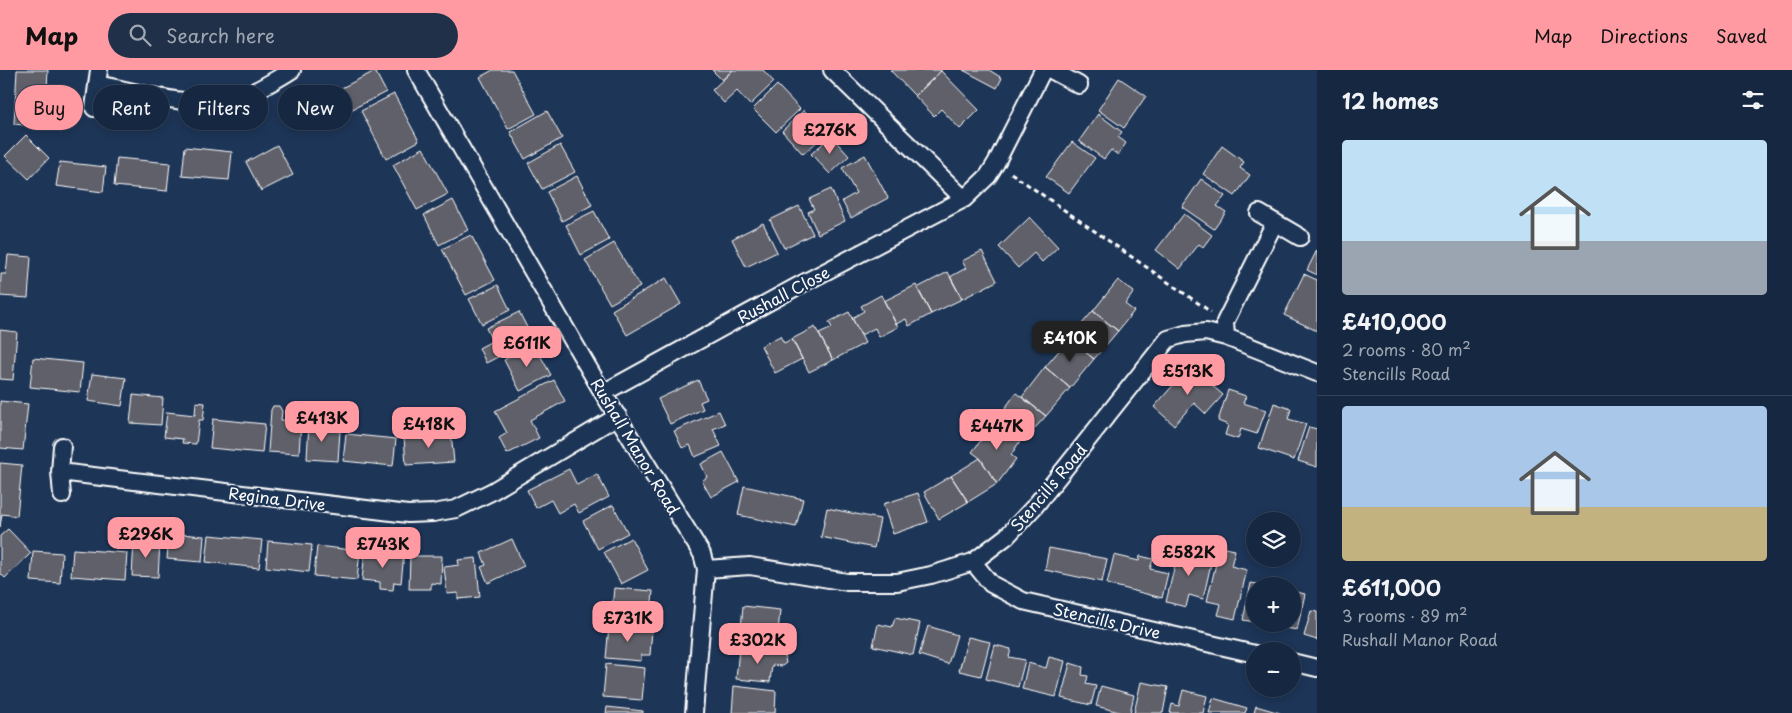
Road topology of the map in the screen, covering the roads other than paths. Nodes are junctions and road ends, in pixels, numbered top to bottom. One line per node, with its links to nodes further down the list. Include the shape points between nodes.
1 (292, 70): 6 (street, via 245,96 208,103 186,102)
2 (416, 70): 14 (street, Rushall Manor Road)
3 (832, 70): 8 (street)
4 (1043, 70): 8 (street, Rushall Close, via 988,176)
5 (1051, 70): 7 (street)
6 (98, 77)
7 (1080, 85)
8 (964, 199): 14 (street, Rushall Close)
9 (1259, 213): 10 (street)
10 (1275, 222): 11 (street); 12 (street)
11 (1300, 237)
12 (1226, 329): 13 (street, Stencills Road); 19 (street, Stencills Road, via 1168,339 1035,506 1007,536)
13 (1317, 373)
14 (603, 393): 15 (street, Rushall Manor Road)
15 (618, 416): 17 (street, Regina Drive, via 491,492 456,509 433,513 408,514); 20 (street, Rushall Manor Road, via 702,554)
16 (62, 446): 17 (street)
17 (60, 472): 18 (street)
18 (62, 495)
19 (973, 562): 20 (street, Stencills Road, via 897,582 847,582 750,566); 21 (street, Stencills Drive, via 991,584 1023,601)
20 (706, 570): 24 (street, Rushall Manor Road)
21 (1246, 652)
22 (1301, 664): 23 (street)
23 (1317, 668)
24 (694, 713)

